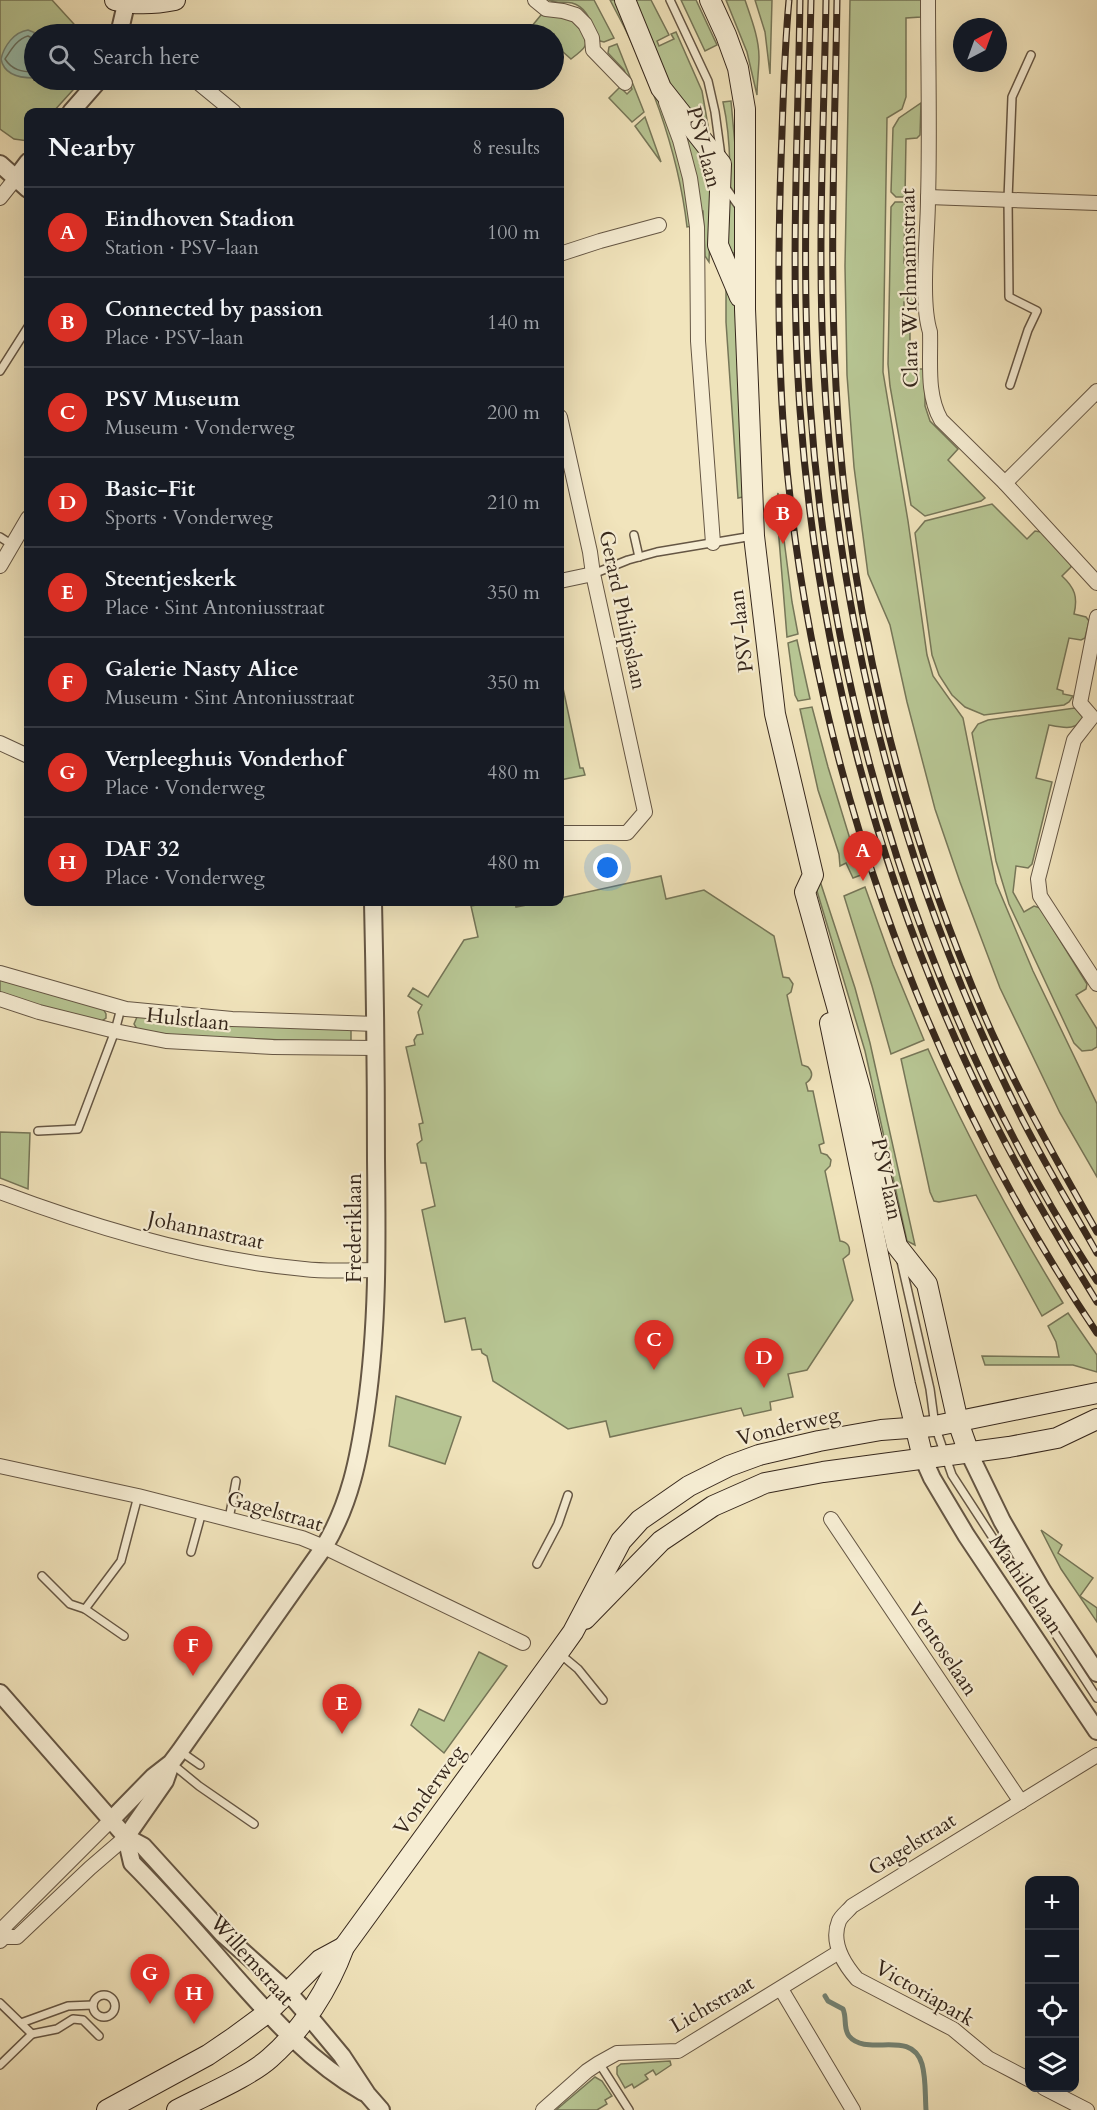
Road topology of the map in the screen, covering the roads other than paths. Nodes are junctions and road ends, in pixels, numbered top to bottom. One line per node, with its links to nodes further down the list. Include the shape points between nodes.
1 (175, 0): 7 (main road)
2 (535, 0): 10 (street, via 546,9 576,15 592,38 593,50)
3 (625, 0): 11 (main road, PSV-laan)
4 (670, 0): 17 (lane, PSV-laan, via 708,81 716,112)
5 (710, 0): 23 (main road, PSV-laan, via 738,69 745,109)
6 (928, 0): 19 (street, Clara Wichmannstraat)
7 (123, 1): 8 (street)
8 (122, 24)
9 (1031, 55): 21 (lane, via 1012,98)
10 (625, 83)
11 (661, 88): 17 (main road, PSV-laan); 37 (street, PSV-laan, via 683,150 698,227 698,341)
12 (92, 90): 14 (street)
13 (207, 90): 15 (street)
14 (78, 108)
15 (229, 108)
16 (0, 164): 18 (street)
17 (721, 173): 23 (lane, PSV-laan); 26 (main road, PSV-laan, via 718,245)
18 (22, 183): 20 (street)
19 (928, 197): 21 (street); 32 (street, Clara Wichmannstraat, via 927,314 935,409 941,420)
20 (0, 198)
21 (1008, 199): 22 (street); 29 (lane, via 1009,297 1037,311)
22 (1097, 203)
23 (744, 216): 26 (main road, PSV-laan)
24 (659, 225): 25 (street)
25 (564, 253)
26 (745, 309): 35 (main road, PSV-laan)
27 (24, 333): 28 (lane)
28 (0, 371)
29 (1010, 385)
30 (1097, 392): 32 (street)
31 (564, 434): 40 (street, Gerard Philipslaan)
32 (1005, 483): 42 (street, Clara Wichmannstraat)
33 (24, 522): 36 (street)
34 (634, 535): 38 (lane)
35 (754, 536): 37 (lane); 49 (main road, PSV-laan, via 775,714 813,875 805,892)
36 (6, 541): 39 (street)
37 (713, 543): 38 (lane)
38 (639, 557): 40 (lane)
39 (0, 566)
40 (593, 574): 41 (street); 47 (street, Gerard Philipslaan, via 645,812 627,833)
41 (564, 580)
42 (1097, 583)
43 (1097, 616): 44 (street, via 1080,703)
44 (1094, 717): 51 (street, via 1074,740 1038,879 1040,896)
45 (0, 743): 46 (street)
46 (24, 754)
47 (564, 833)
48 (373, 906): 54 (street, Frederiklaan)
49 (819, 940): 59 (main road, PSV-laan, via 861,1092); 65 (main road, PSV-laan, via 823,991)
50 (0, 973): 53 (street, Hulstlaan)
51 (1097, 984)
52 (0, 999): 55 (street, Hulstlaan)
53 (121, 1008): 54 (street, Hulstlaan, via 232,1019); 55 (lane)
54 (376, 1024): 56 (street, Frederiklaan)
55 (115, 1031): 56 (street, Hulstlaan, via 166,1041); 57 (lane, via 78,1130)
56 (376, 1048): 60 (street, Frederiklaan)
57 (38, 1131)
58 (0, 1192): 60 (street, Johannastraat, via 107,1229 182,1249 305,1269)
59 (897, 1246): 63 (main road, PSV-laan, via 927,1284); 64 (lane, PSV-laan)
60 (377, 1270): 76 (street, Frederiklaan, via 370,1380 361,1445 350,1492)
61 (1097, 1393): 63 (main road, Vonderweg)
62 (1097, 1419): 66 (main road, Vonderweg, via 1057,1438)
63 (958, 1422): 64 (main road, Vonderweg); 66 (main road, PSV-laan)
64 (935, 1426): 65 (main road, Vonderweg); 67 (lane, PSV-laan)
65 (915, 1428): 68 (main road, PSV-laan); 81 (main road, Vonderweg, via 881,1430 759,1455 689,1486 640,1520 621,1541)
66 (969, 1453): 67 (main road, Vonderweg); 85 (street, Mathildelaan, via 1042,1590)
67 (944, 1456): 68 (main road, Vonderweg); 87 (lane, Mathildelaan, via 962,1491)
68 (923, 1458): 81 (main road, Vonderweg, via 765,1483 713,1506 662,1541); 89 (street, Mathildelaan, via 966,1535)
69 (0, 1466): 72 (street, Gagelstraat)
70 (236, 1481): 74 (lane)
71 (568, 1495): 78 (lane)
72 (138, 1496): 73 (street, Gagelstraat); 80 (lane, via 121,1561)
73 (202, 1512): 74 (street, Gagelstraat); 77 (lane)
74 (229, 1519): 76 (street, Gagelstraat)
75 (831, 1519): 93 (street, Ventoselaan)
76 (324, 1547): 83 (street, Gagelstraat); 91 (street, Frederiklaan)
77 (191, 1552)
78 (537, 1564)
79 (42, 1576): 80 (lane, via 70,1604)
80 (85, 1609): 82 (lane)
81 (573, 1632): 84 (main road, Vonderweg)
82 (124, 1636)
83 (523, 1643)
84 (558, 1653): 88 (lane, via 578,1669); 98 (main road, Vonderweg)
85 (1097, 1673)
86 (0, 1693): 94 (street, Willemstraat)
87 (1097, 1698)
88 (603, 1700)
89 (1097, 1731)
90 (1097, 1755): 93 (street, Gagelstraat)
91 (175, 1757): 92 (lane); 94 (street); 95 (lane, via 199,1786); 96 (street, via 165,1781)
92 (200, 1765)
93 (1020, 1802): 99 (street, Gagelstraat, via 852,1906 839,1921)
94 (111, 1820): 96 (street, Willemstraat); 97 (street, via 5,1926)
95 (254, 1824)
96 (126, 1838): 97 (street, via 17,1936); 101 (street, Willemstraat, via 143,1846 223,1934); 104 (street, Willemstraat, via 132,1863)
97 (1, 1937)
98 (344, 1947): 101 (main road, Vonderweg, via 320,1960); 105 (main road, Vonderweg, via 335,1972)
99 (839, 1952): 100 (street); 112 (street, Victoriapark, via 857,1979 953,2029 988,2058)
100 (781, 1989): 110 (street, Lichtstraat, via 678,2051 617,2054); 120 (street, Lichtstraat)
101 (288, 1992): 104 (main road, Vonderweg); 105 (street, Willemstraat)
102 (0, 2003): 106 (lane)
103 (93, 2004): 106 (lane, via 68,2006)
104 (267, 2013): 109 (street, Willemstraat); 115 (main road, Vonderweg, via 208,2055)
105 (308, 2014): 109 (main road, Vonderweg); 114 (street, Willemstraat)
106 (21, 2023): 107 (lane)
107 (32, 2034): 108 (lane, via 57,2029 73,2019 83,2020); 111 (lane)
108 (99, 2036)
109 (290, 2036): 114 (street, Willemstraat, via 339,2078); 116 (main road, Vonderweg, via 256,2068)
110 (599, 2063): 118 (street, Lichtstraat); 119 (lane)
111 (0, 2065)
112 (1025, 2078)
113 (1052, 2092): 121 (street)
114 (367, 2094): 117 (street, Willemstraat)
115 (107, 2110)
116 (177, 2110)
117 (381, 2110)
118 (543, 2110)
119 (629, 2110)
120 (853, 2110)
121 (1087, 2110)

